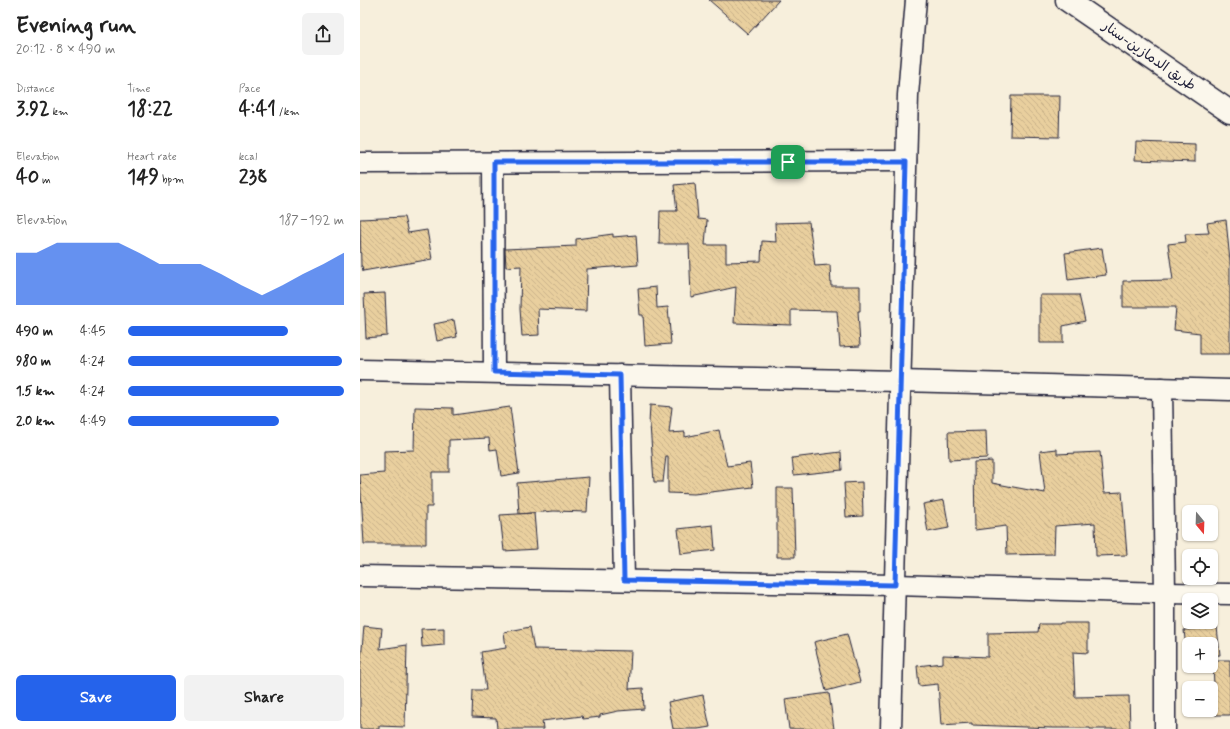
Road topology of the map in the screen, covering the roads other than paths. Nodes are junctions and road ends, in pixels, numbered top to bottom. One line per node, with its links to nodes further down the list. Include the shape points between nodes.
1 (916, 0): 5 (street, via 908,95)
2 (1067, 0): 3 (highway, طريق الدمازين-سنار)
3 (1230, 112)
4 (494, 162): 5 (street); 6 (street); 8 (street)
5 (906, 162): 10 (street)
6 (360, 163)
7 (360, 370): 8 (street)
8 (494, 372): 9 (street)
9 (620, 375): 10 (street); 14 (street)
10 (900, 381): 11 (street); 15 (street)
11 (1162, 388): 12 (street); 16 (street)
12 (1230, 390)
13 (360, 576): 14 (street)
14 (624, 580): 15 (street)
15 (895, 585): 16 (street); 18 (street)
16 (1165, 593): 17 (street); 19 (street)
17 (1230, 594)
18 (891, 729)
19 (1165, 729)

